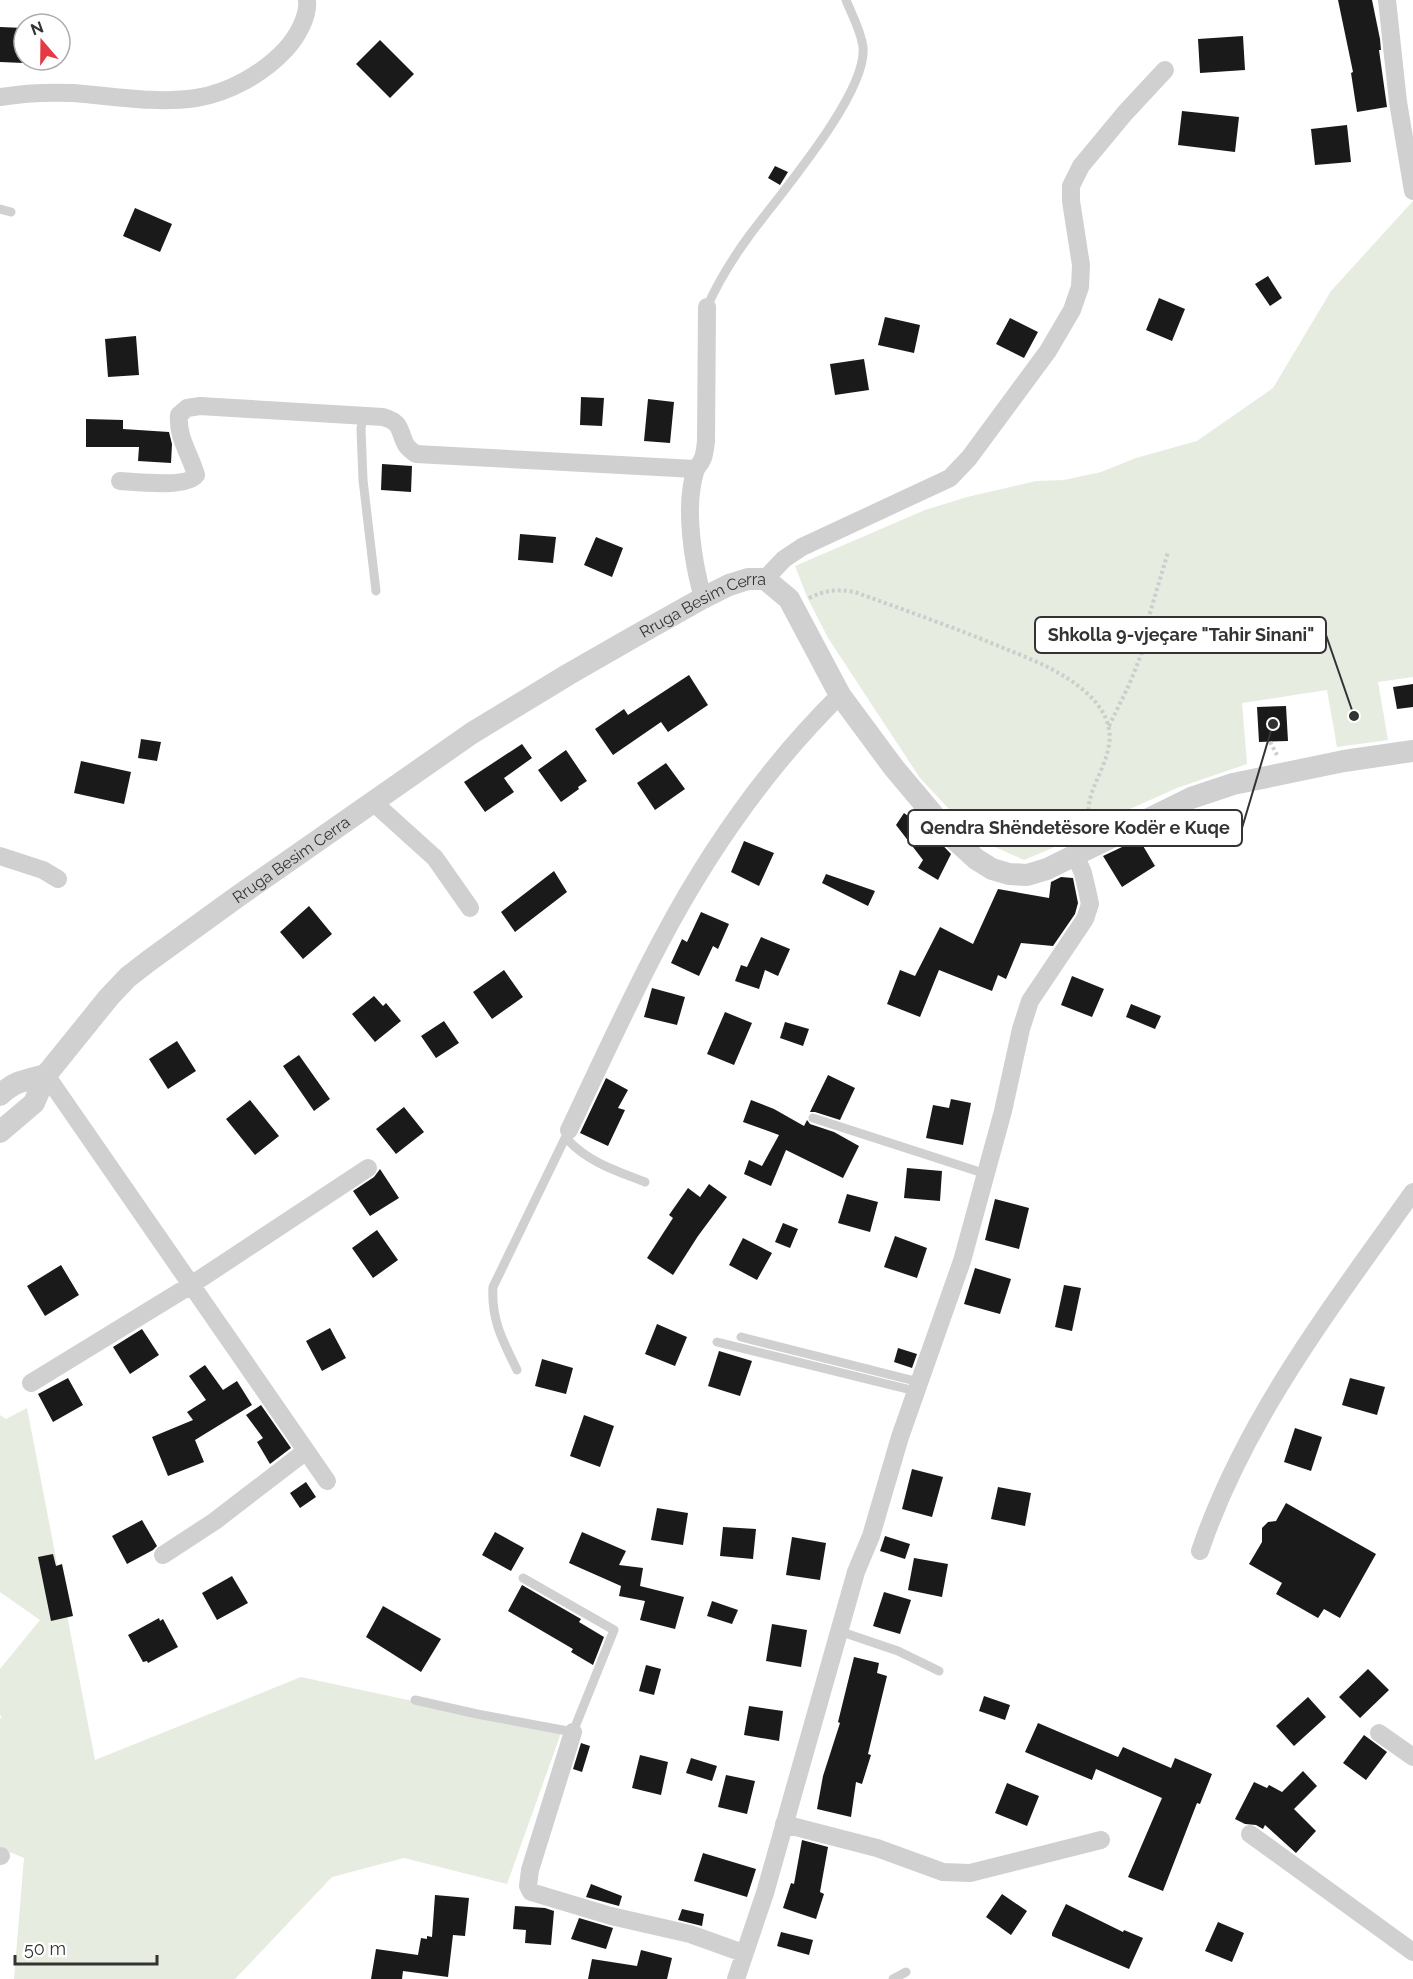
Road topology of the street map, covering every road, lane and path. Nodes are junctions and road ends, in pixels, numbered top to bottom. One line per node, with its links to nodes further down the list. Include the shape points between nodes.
1 (846, 0): 9 (lane, via 863,48 859,74 849,97 797,175 749,237)
2 (1387, 0): 6 (street)
3 (308, 1): 5 (street, via 304,21 293,42 276,60 251,77 196,98 138,100 70,93)
4 (1165, 70): 14 (street, via 1081,166 1071,186 1081,265 1080,286 1072,310 1048,351 969,458 950,478 802,547)
5 (0, 97)
6 (1413, 191)
7 (0, 209): 8 (lane)
8 (11, 212)
9 (707, 307): 11 (street, via 706,442 702,460)
10 (363, 416): 11 (street, via 393,420 400,427 406,446 416,454); 12 (street, via 187,408 179,415 178,424 196,475 193,479 167,483); 15 (lane, via 363,480)
11 (695, 469): 16 (street, via 691,530)
12 (120, 481)
13 (1168, 552): 19 (path, via 1144,645)
14 (765, 579): 16 (street, Rruga Besim Cerra, via 748,579); 17 (street, Rruga Besim Cerra, via 789,598)
15 (376, 591)
16 (703, 598): 23 (street, Rruga Besim Cerra, via 472,733)
17 (793, 607): 18 (street, Rruga Besim Cerra); 19 (path, via 822,592 855,592 978,637 1066,677 1090,696)
18 (840, 695): 25 (street, Rruga Besim Cerra, via 915,793 976,859 992,869 1027,875); 32 (street, via 808,726 750,799 697,878 661,941)
19 (1109, 726): 24 (path, via 1104,764 1088,805 1089,822)
20 (1270, 741): 22 (path)
21 (1413, 751): 24 (street, Rruga Besim Cerra, via 1233,784 1191,798)
22 (1277, 756)
23 (373, 802): 28 (street, via 435,858); 29 (street, Rruga Besim Cerra, via 128,977)
24 (1098, 843): 25 (street, Rruga Besim Cerra)
25 (1075, 855): 35 (street, via 1090,904 1085,919 1030,1001)
26 (0, 856): 27 (street)
27 (58, 879)
28 (470, 908)
29 (46, 1075): 30 (street, via 18,1081); 33 (street, Rruga Besim Cerra, via 34,1103); 38 (street)
30 (0, 1095)
31 (813, 1118): 35 (lane)
32 (569, 1130): 36 (lane, via 568,1140 578,1150); 41 (lane, via 492,1287 492,1306 500,1334)
33 (0, 1132)
34 (368, 1168): 38 (street)
35 (986, 1174): 43 (street, via 962,1261)
36 (645, 1182)
37 (1413, 1192): 46 (street, via 1299,1354 1231,1473)
38 (191, 1285): 42 (street); 44 (street)
39 (741, 1338): 43 (lane)
40 (717, 1342): 43 (lane)
41 (517, 1370)
42 (31, 1383)
43 (917, 1387): 49 (street)
44 (306, 1451): 45 (street); 47 (street, via 215,1521)
45 (327, 1481)
46 (1200, 1551)
47 (163, 1555)
48 (523, 1578): 52 (lane, via 614,1630)
49 (839, 1631): 50 (lane, via 898,1650); 55 (street)
50 (939, 1671)
51 (415, 1700): 52 (lane)
52 (573, 1732): 59 (street, via 530,1870 531,1892 690,1934)
53 (1378, 1733): 54 (street)
54 (1413, 1757)
55 (784, 1824): 57 (street, via 877,1848 943,1872 970,1873); 59 (street)
56 (1250, 1834): 58 (street)
57 (1101, 1840)
58 (1413, 1952)
59 (743, 1953): 61 (street)
60 (906, 1972): 62 (lane)
61 (736, 1979)
62 (893, 1979)

